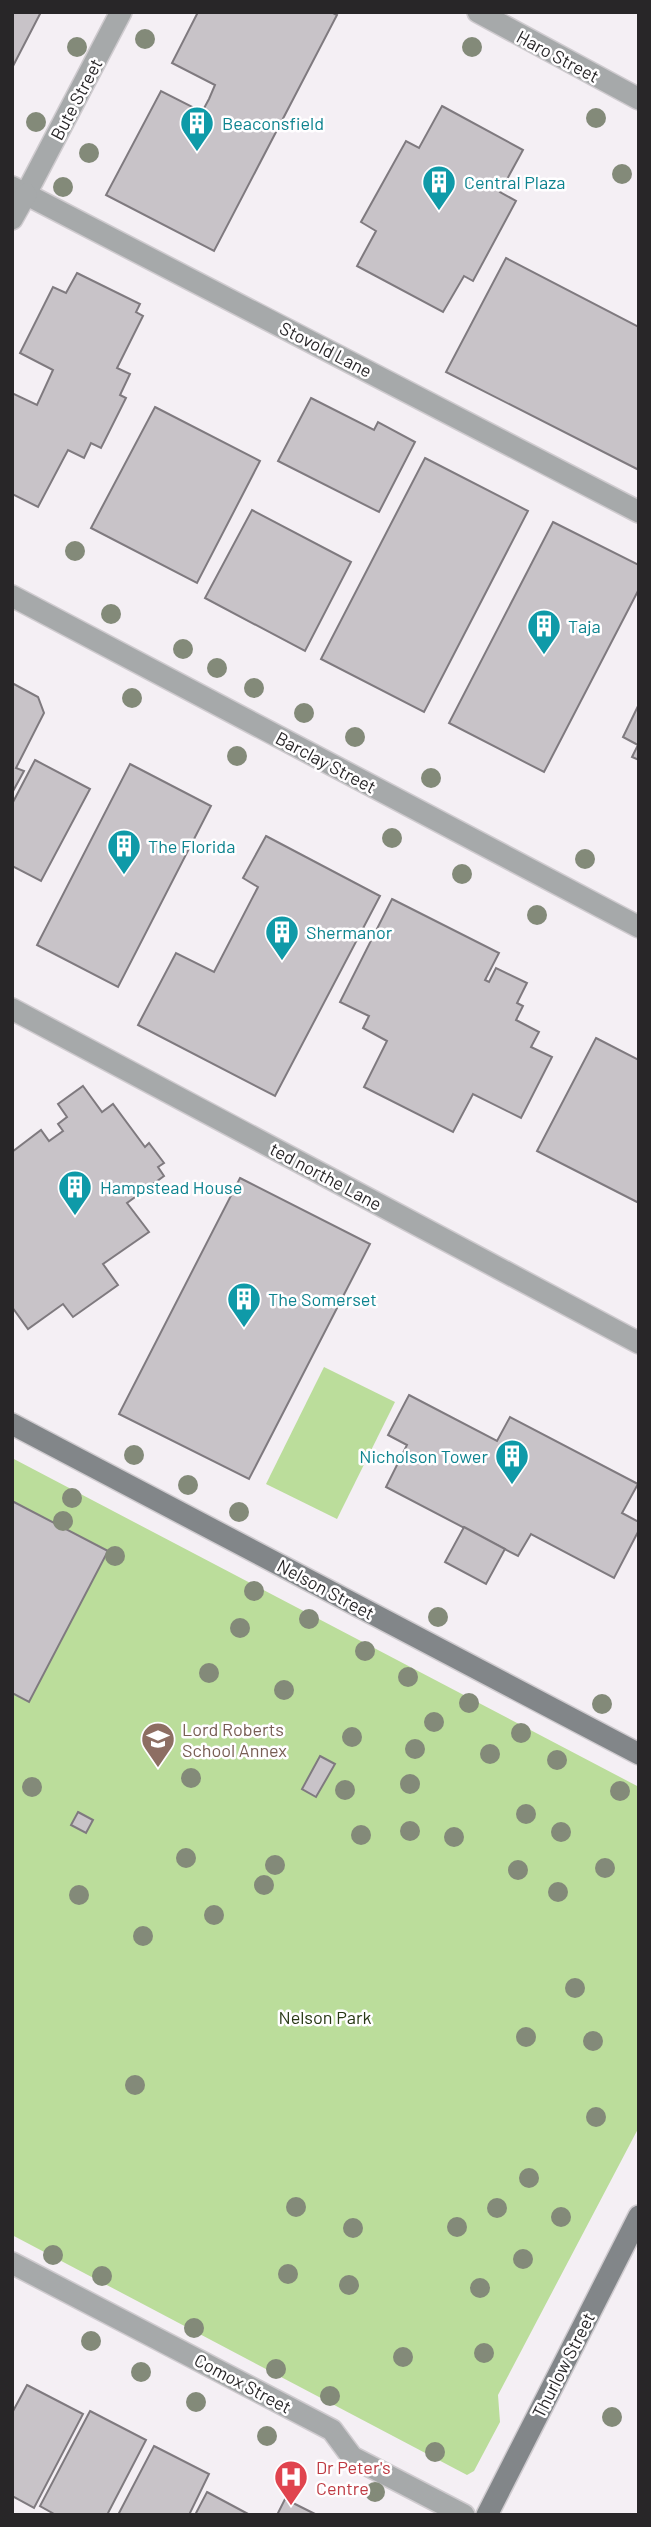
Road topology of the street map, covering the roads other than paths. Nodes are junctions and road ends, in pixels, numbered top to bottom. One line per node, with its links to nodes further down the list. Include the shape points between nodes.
1 (121, 12): 4 (street, Bute Street)
2 (478, 12): 3 (street, Haro Street)
3 (639, 99)
4 (23, 189): 5 (street, Bute Street); 6 (street, Stovold Lane)
5 (12, 219)
6 (639, 512)
7 (12, 596): 8 (street, Barclay Street)
8 (639, 927)
9 (12, 1010): 10 (street, ted northe Lane)
10 (639, 1343)
11 (12, 1424): 12 (street, Nelson Street)
12 (639, 1754)
13 (639, 2216): 16 (street, Thurlow Street)
14 (12, 2263): 15 (street, Comox Street, via 332,2430 352,2456)
15 (464, 2515)
16 (487, 2515)

